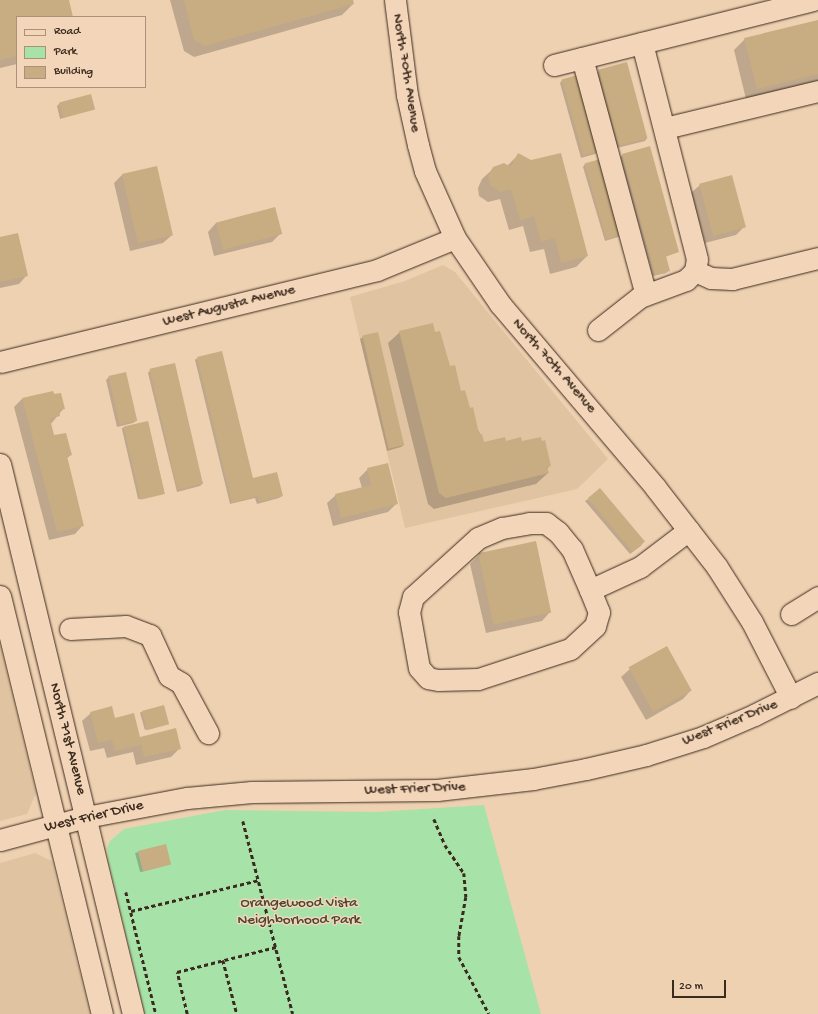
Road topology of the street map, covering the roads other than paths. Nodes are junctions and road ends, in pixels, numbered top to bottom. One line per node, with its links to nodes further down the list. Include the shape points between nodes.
1 (395, 0): 8 (street, North 70th Avenue, via 407,95 418,146 431,185)
2 (813, 0): 3 (street)
3 (642, 43): 4 (street); 7 (street)
4 (582, 58): 5 (street); 11 (street)
5 (554, 65)
6 (818, 91): 7 (street)
7 (665, 128): 10 (street, via 697,259)
8 (455, 238): 13 (street, West Augusta Avenue, via 377,270); 15 (street, North 70th Avenue, via 500,304)
9 (818, 258): 10 (street, via 732,279 711,278)
10 (695, 270): 11 (street, via 686,280)
11 (646, 295): 12 (street)
12 (598, 330)
13 (0, 362)
14 (0, 464): 21 (street, North 71st Avenue)
15 (689, 530): 16 (street, via 640,567); 24 (street, North 70th Avenue, via 717,567 752,622)
16 (590, 590): 16 (street, via 572,549 558,532 546,523 528,523 502,528 478,538 413,597 409,612 418,668 428,678 438,680 478,679 570,649 595,626 600,612)
17 (0, 596): 22 (street, North 71st Avenue)
18 (818, 597): 19 (street)
19 (791, 614)
20 (70, 629): 25 (street, via 126,626 150,635 169,676 180,683)
21 (42, 637): 22 (street); 26 (street, North 71st Avenue)
22 (12, 644): 27 (street, North 71st Avenue)
23 (818, 683): 24 (street, West Frier Drive)
24 (791, 698): 26 (street, West Frier Drive, via 703,737 660,750 533,779 437,790 215,795 152,803)
25 (208, 733)
26 (86, 817): 27 (street, West Frier Drive); 30 (street, North 71st Avenue)
27 (56, 825): 28 (street, West Frier Drive); 29 (street, North 71st Avenue)
28 (0, 840)
29 (102, 1014)
30 (133, 1014)

